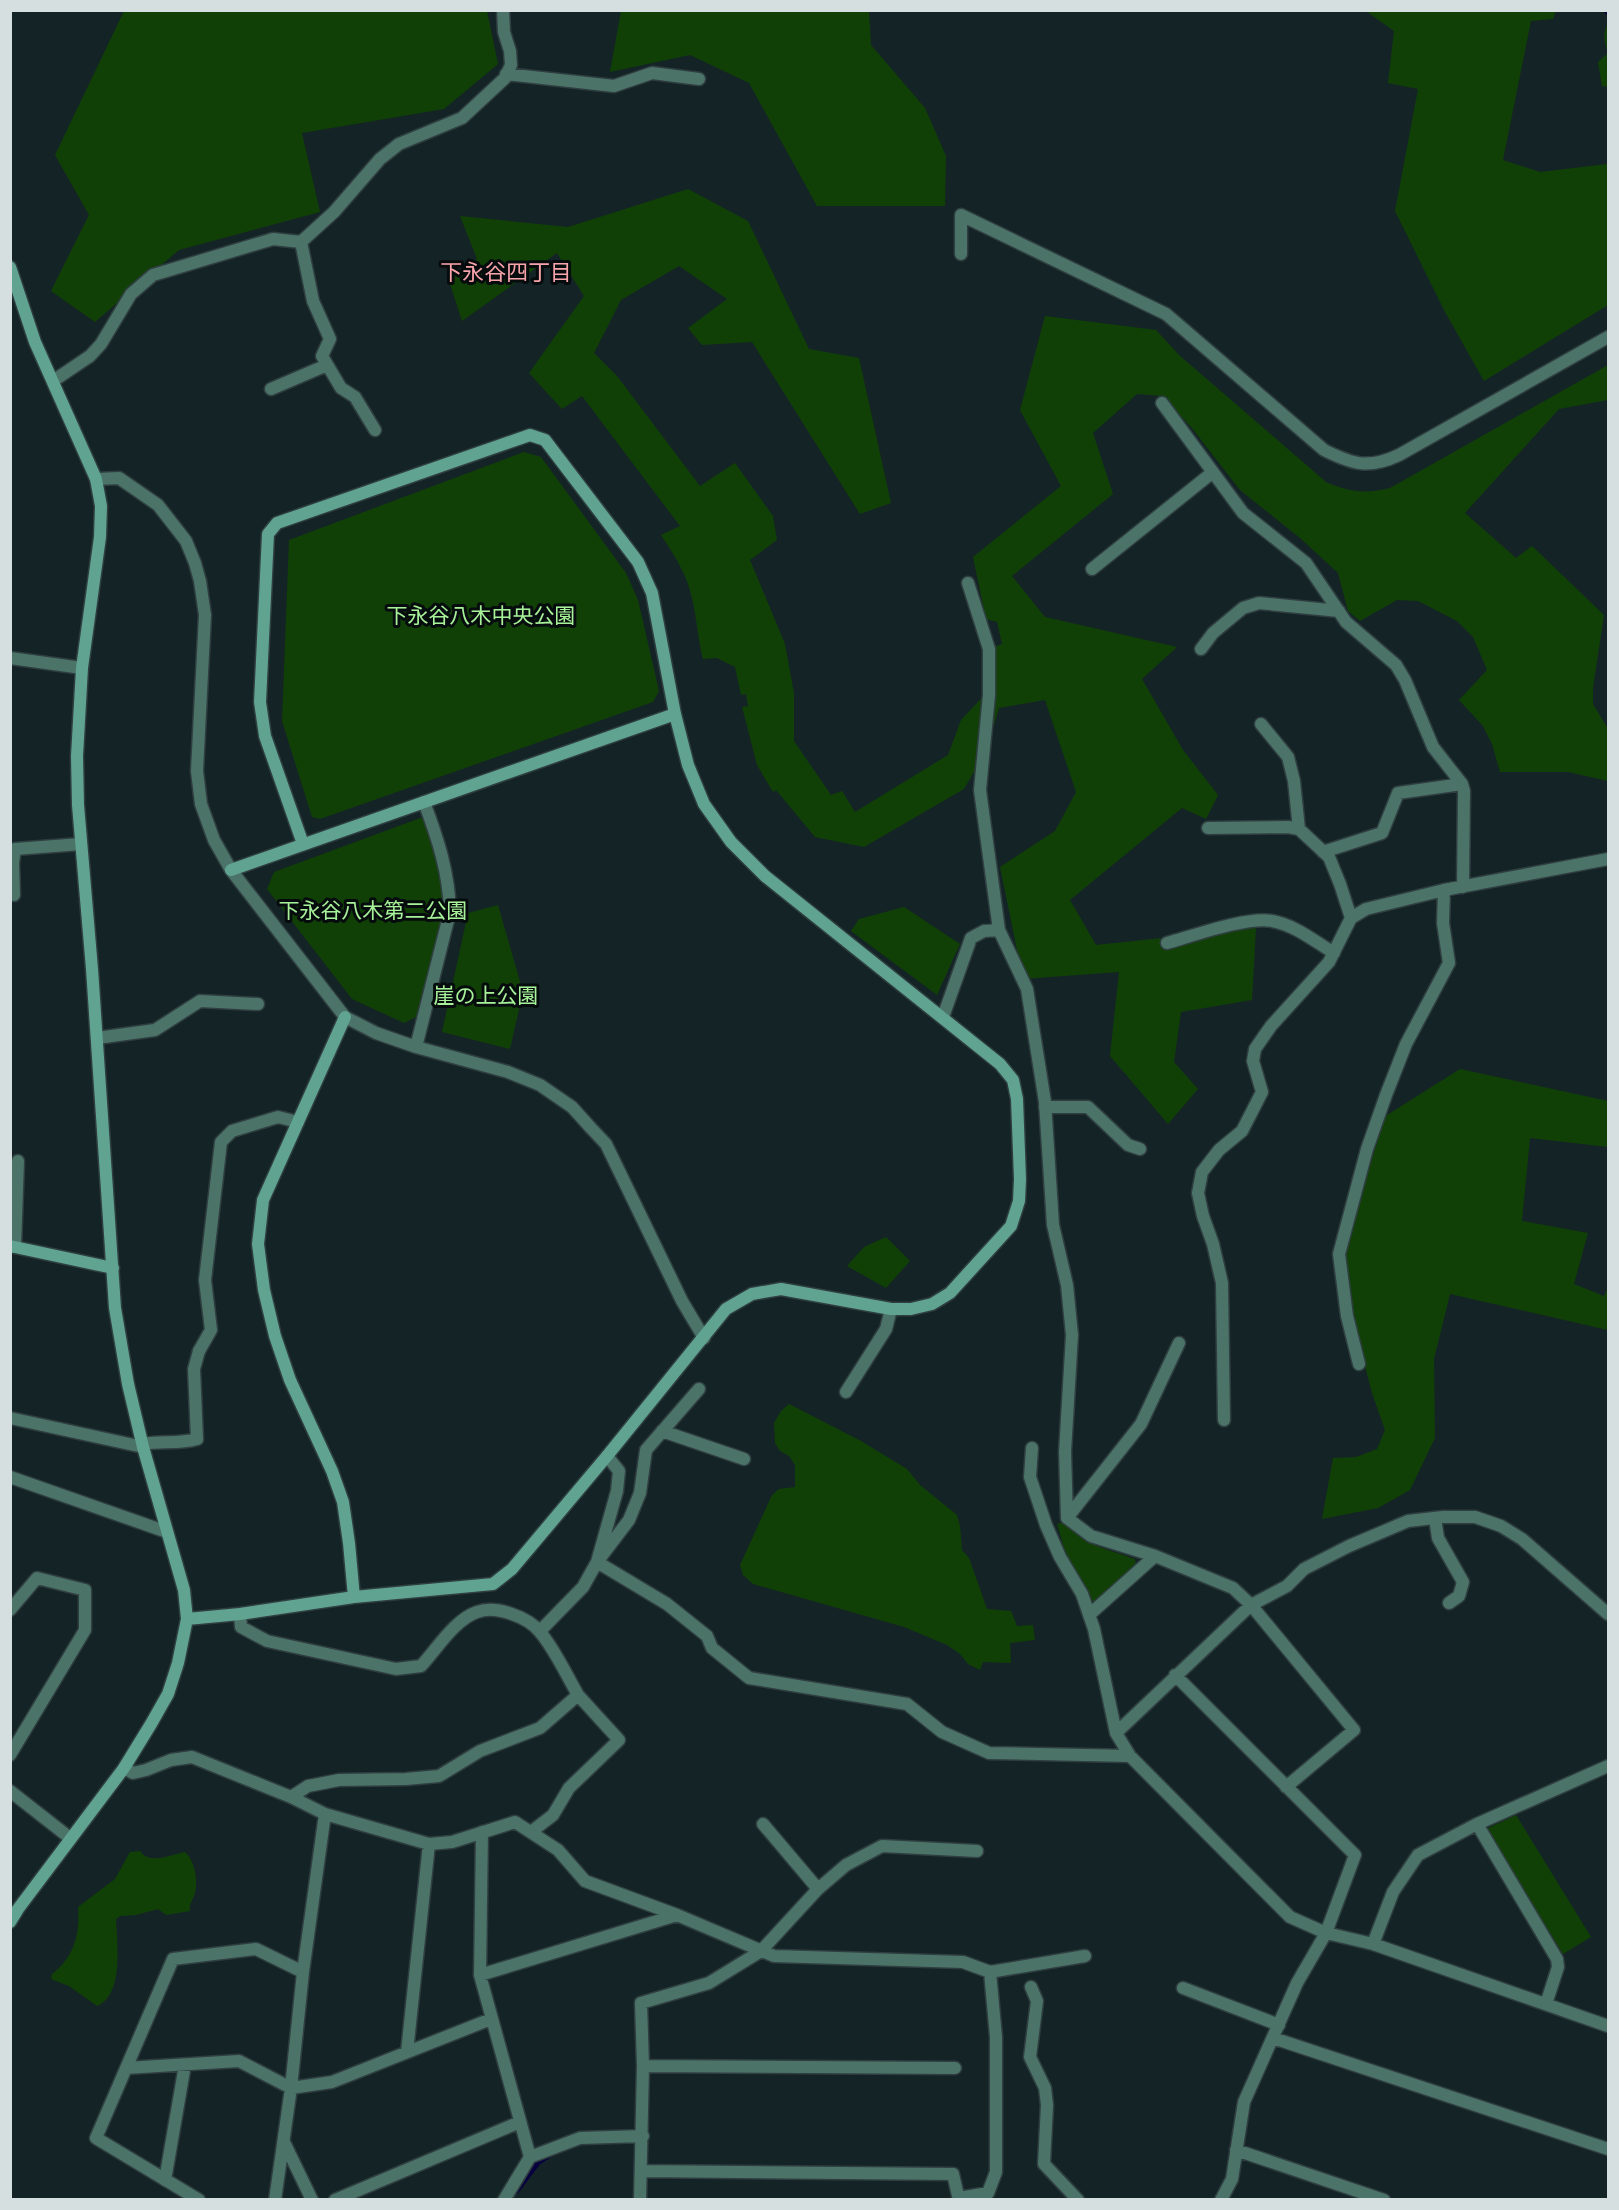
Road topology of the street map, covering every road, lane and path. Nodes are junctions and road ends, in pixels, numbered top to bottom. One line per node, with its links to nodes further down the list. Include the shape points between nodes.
1 (503, 10): 2 (street, via 511,65)
2 (507, 74): 3 (street, via 614,86 652,73); 4 (street, via 462,118 399,144 380,159 334,212)
3 (699, 79)
4 (301, 242): 8 (street, via 313,301 330,339 322,356); 9 (street, via 273,239 153,275 131,294 90,356)
5 (961, 254): 7 (street, via 961,214 1166,314 1324,450 1363,465 1400,455)
6 (10, 267): 9 (street)
7 (1608, 337)
8 (327, 365): 10 (street); 12 (street, via 341,388 355,397)
9 (52, 381): 14 (street)
10 (271, 389)
11 (1162, 403): 13 (street)
12 (375, 430)
13 (1213, 472): 15 (street); 17 (street, via 1243,513 1306,563)
14 (96, 480): 20 (street, via 100,537); 31 (street, via 119,478 158,505 186,541 195,563 205,615 196,771 201,804 214,840)
15 (1092, 569)
16 (968, 583): 36 (street, via 989,649 980,790)
17 (1339, 611): 18 (street, via 1258,603 1243,608); 23 (street, via 1346,622 1396,665 1433,747)
18 (1201, 650)
19 (10, 658): 20 (street)
20 (82, 668): 27 (street, via 77,756)
21 (675, 714): 24 (street); 28 (street, via 652,593 638,562 545,440 530,435 299,515 277,523 268,534 260,702 265,736); 41 (street, via 688,765 704,804 731,842 765,876)
22 (1261, 723): 26 (street, via 1288,757)
23 (1462, 784): 29 (street, via 1398,793 1382,834); 32 (street)
24 (424, 802): 28 (street); 43 (street, via 441,849 450,912)
25 (1208, 828): 26 (street)
26 (1299, 829): 29 (street)
27 (81, 844): 34 (street, via 15,849); 42 (street)
28 (303, 844): 31 (street)
29 (1323, 852): 35 (street, via 1340,884)
30 (1608, 859): 32 (street)
31 (231, 870): 40 (street)
32 (1463, 887): 33 (street)
33 (1444, 890): 35 (street, via 1366,909); 53 (street, via 1443,923 1449,963 1406,1044 1386,1095 1339,1254 1347,1316)
34 (14, 895)
35 (1350, 918): 38 (street)
36 (999, 930): 41 (street, via 984,931 971,938); 44 (street, via 1027,989)
37 (1167, 943): 38 (street, via 1270,920 1294,928)
38 (1334, 953): 57 (street, via 1254,1049 1253,1061 1262,1092 1242,1131 1219,1150 1203,1172 1198,1193 1222,1283)
39 (258, 1004): 42 (street, via 200,1001 155,1030)
40 (345, 1017): 43 (street); 45 (street)
41 (943, 1017): 50 (street, via 1000,1064 1012,1080 1017,1099 1018,1201 1011,1226 950,1293 932,1304)
42 (97, 1038): 49 (street)
43 (416, 1047): 51 (street, via 508,1072 540,1085 572,1107 606,1144)
44 (1045, 1107): 46 (street, via 1088,1107 1128,1145); 64 (street, via 1053,1225 1067,1285 1072,1335 1065,1452)
45 (298, 1122): 59 (street, via 278,1117 232,1131 221,1142 205,1280 211,1330 194,1369 197,1438); 69 (street, via 263,1200 258,1244 275,1336 343,1502)
46 (1140, 1149)
47 (18, 1161): 48 (street)
48 (13, 1246): 49 (street)
49 (113, 1268): 59 (street, via 118,1331)
50 (891, 1309): 51 (street, via 781,1289 752,1294 726,1309); 55 (street, via 886,1329)
51 (704, 1338): 61 (street)
52 (1179, 1343): 64 (street, via 1141,1424)
53 (1359, 1364)
54 (699, 1389): 58 (street)
55 (846, 1392)
56 (10, 1418): 59 (street)
57 (1224, 1420)
58 (662, 1431): 62 (street); 68 (street, via 645,1450 640,1493 629,1520)
59 (143, 1446): 66 (street)
60 (1032, 1448): 75 (street, via 1030,1477 1046,1525)
61 (607, 1456): 68 (street, via 619,1471); 69 (street, via 512,1569 493,1584)
62 (744, 1459)
63 (10, 1477): 66 (street)
64 (1067, 1518): 67 (street, via 1090,1536)
65 (1436, 1518): 70 (street, via 1438,1538 1463,1582 1459,1596); 71 (street, via 1408,1521 1349,1546 1304,1569 1287,1586); 74 (street, via 1475,1517 1501,1526 1550,1562)
66 (167, 1532): 76 (street, via 184,1590)
67 (1155, 1556): 71 (street, via 1233,1588); 75 (street)
68 (597, 1562): 77 (street, via 583,1587); 82 (street, via 667,1604 749,1678 907,1704 942,1732 989,1753)
69 (354, 1597): 73 (street)
70 (1449, 1603)
71 (1251, 1605): 78 (street); 86 (street, via 1354,1730)
72 (10, 1610): 81 (street, via 37,1578 85,1590 85,1630)
73 (240, 1614): 76 (street); 77 (street, via 242,1627 267,1641 396,1669 421,1666 458,1624 477,1611 500,1610)
74 (1608, 1614)
75 (1089, 1615): 80 (street)
76 (187, 1619): 85 (street, via 168,1694)
77 (540, 1631): 79 (street)
78 (1175, 1675): 80 (street); 86 (street)
79 (578, 1695): 88 (street, via 540,1728 480,1751 439,1776 339,1780 308,1786); 93 (street, via 619,1740 569,1788 553,1815)
80 (1116, 1733): 82 (street)
81 (10, 1755)
82 (1130, 1756): 83 (street); 100 (street, via 1290,1917)
83 (1116, 1766)
84 (1608, 1766): 91 (street)
85 (124, 1768): 88 (street, via 134,1773 192,1757); 94 (street)
86 (1286, 1787): 100 (street, via 1355,1855)
87 (10, 1791): 94 (street)
88 (291, 1797): 89 (street)
89 (325, 1814): 95 (street); 104 (street)
90 (763, 1824): 97 (street)
91 (1477, 1824): 101 (street, via 1419,1855 1393,1892); 109 (street, via 1557,1959)
92 (482, 1832): 93 (street, via 515,1822); 95 (street, via 452,1842); 106 (street)
93 (531, 1832): 98 (street, via 558,1850 585,1881)
94 (70, 1838): 99 (street)
95 (429, 1844): 114 (street)
96 (977, 1851): 97 (street, via 882,1846 846,1865)
97 (818, 1889): 102 (street)
98 (677, 1915): 102 (street); 106 (street)
99 (10, 1922)
100 (1326, 1933): 101 (street); 111 (street)
101 (1374, 1944): 109 (street)
102 (761, 1951): 105 (street, via 774,1956 963,1962); 116 (street, via 709,1983 641,2003)
103 (1085, 1956): 105 (street)
104 (303, 1971): 117 (street, via 256,1949 173,1959); 119 (street)
105 (990, 1972): 134 (street, via 996,2037 996,2172 987,2193)
106 (480, 1975): 110 (street)
107 (1031, 1988): 135 (street, via 1037,2001 1030,2057 1046,2088 1044,2164)
108 (1183, 1988): 111 (street)
109 (1546, 2004): 112 (street)
110 (491, 2019): 114 (street); 120 (street)
111 (1279, 2025): 113 (street)
112 (1608, 2026)
113 (1273, 2038): 123 (street); 124 (street, via 1244,2102)
114 (406, 2052): 119 (street, via 332,2082)
115 (185, 2065): 117 (street); 119 (street, via 239,2061); 127 (street)
116 (643, 2066): 118 (street); 121 (street)
117 (126, 2068): 127 (street, via 96,2138)
118 (955, 2068)
119 (291, 2088): 122 (street)
120 (520, 2122): 125 (street); 131 (street)
121 (643, 2136): 125 (street, via 580,2138); 126 (street)
122 (284, 2142): 129 (street); 130 (street)
123 (1608, 2149)
124 (1236, 2151): 136 (street, via 1232,2179); 137 (street)
125 (531, 2157): 132 (street)
126 (641, 2171): 133 (street); 134 (street, via 953,2174)
127 (165, 2180): 128 (street)
128 (199, 2199)
129 (275, 2199)
130 (312, 2199)
131 (335, 2199)
132 (504, 2199)
133 (640, 2199)
134 (959, 2199)
135 (1078, 2199)
136 (1221, 2199)
137 (1383, 2199)

